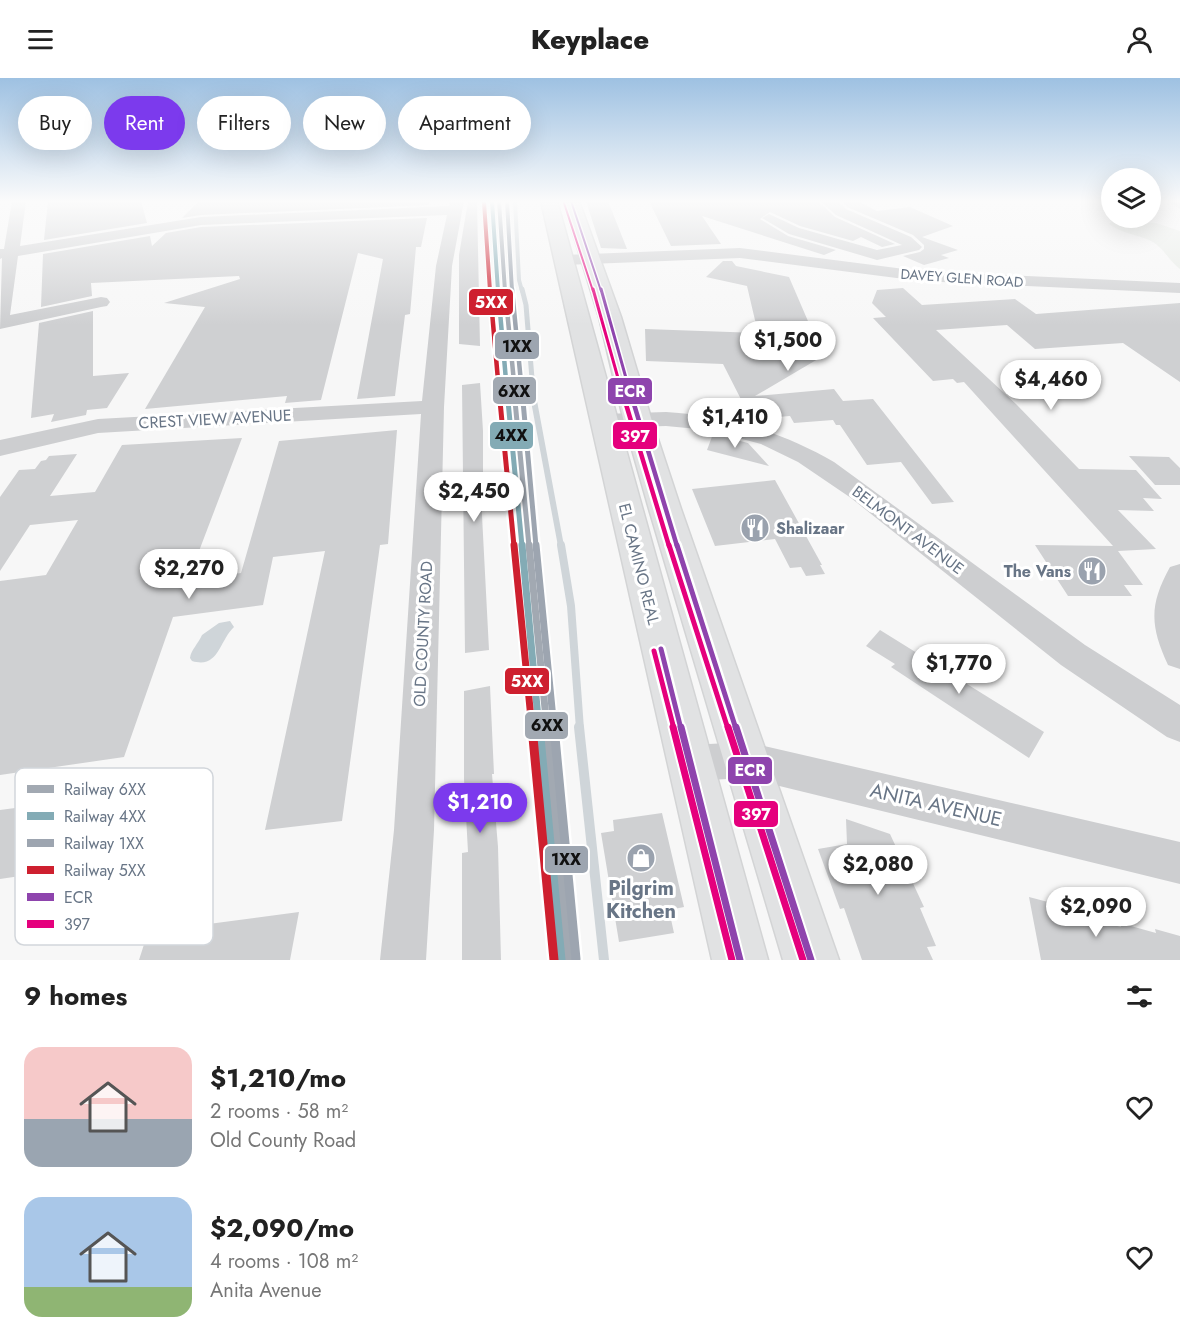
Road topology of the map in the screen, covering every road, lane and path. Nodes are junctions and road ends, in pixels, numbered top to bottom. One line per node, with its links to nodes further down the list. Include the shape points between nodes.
1 (58, 242): 7 (street)
2 (449, 242): 14 (street, OLD COUNTY ROAD)
3 (569, 242): 9 (main road, EL CAMINO REAL)
4 (575, 242): 9 (main road, EL CAMINO REAL)
5 (833, 242): 8 (street)
6 (908, 242): 8 (street, via 914,248)
7 (6, 253): 13 (street)
8 (877, 255): 10 (street)
9 (577, 259): 10 (street, DAVEY GLEN ROAD, via 740,253); 15 (main road, EL CAMINO REAL)
10 (878, 272): 11 (street, DAVEY GLEN ROAD)
11 (1180, 288)
12 (101, 302): 13 (street)
13 (0, 322)
14 (433, 407): 16 (street, CREST VIEW AVENUE, via 98,426); 23 (street, OLD COUNTY ROAD, via 414,830)
15 (620, 419): 19 (street, BELMONT AVENUE, via 689,421 737,428 805,457 919,537 1074,655); 20 (main road, EL CAMINO REAL); 21 (main road, EL CAMINO REAL)
16 (0, 448)
17 (1180, 575): 18 (street, via 1168,622)
18 (1180, 655)
19 (1180, 725)
20 (747, 760): 21 (street, ANITA AVENUE); 22 (street, ANITA AVENUE); 25 (main road, EL CAMINO REAL)
21 (690, 763): 24 (main road, EL CAMINO REAL)
22 (1180, 863)
23 (403, 960)
24 (740, 960)
25 (811, 960)

